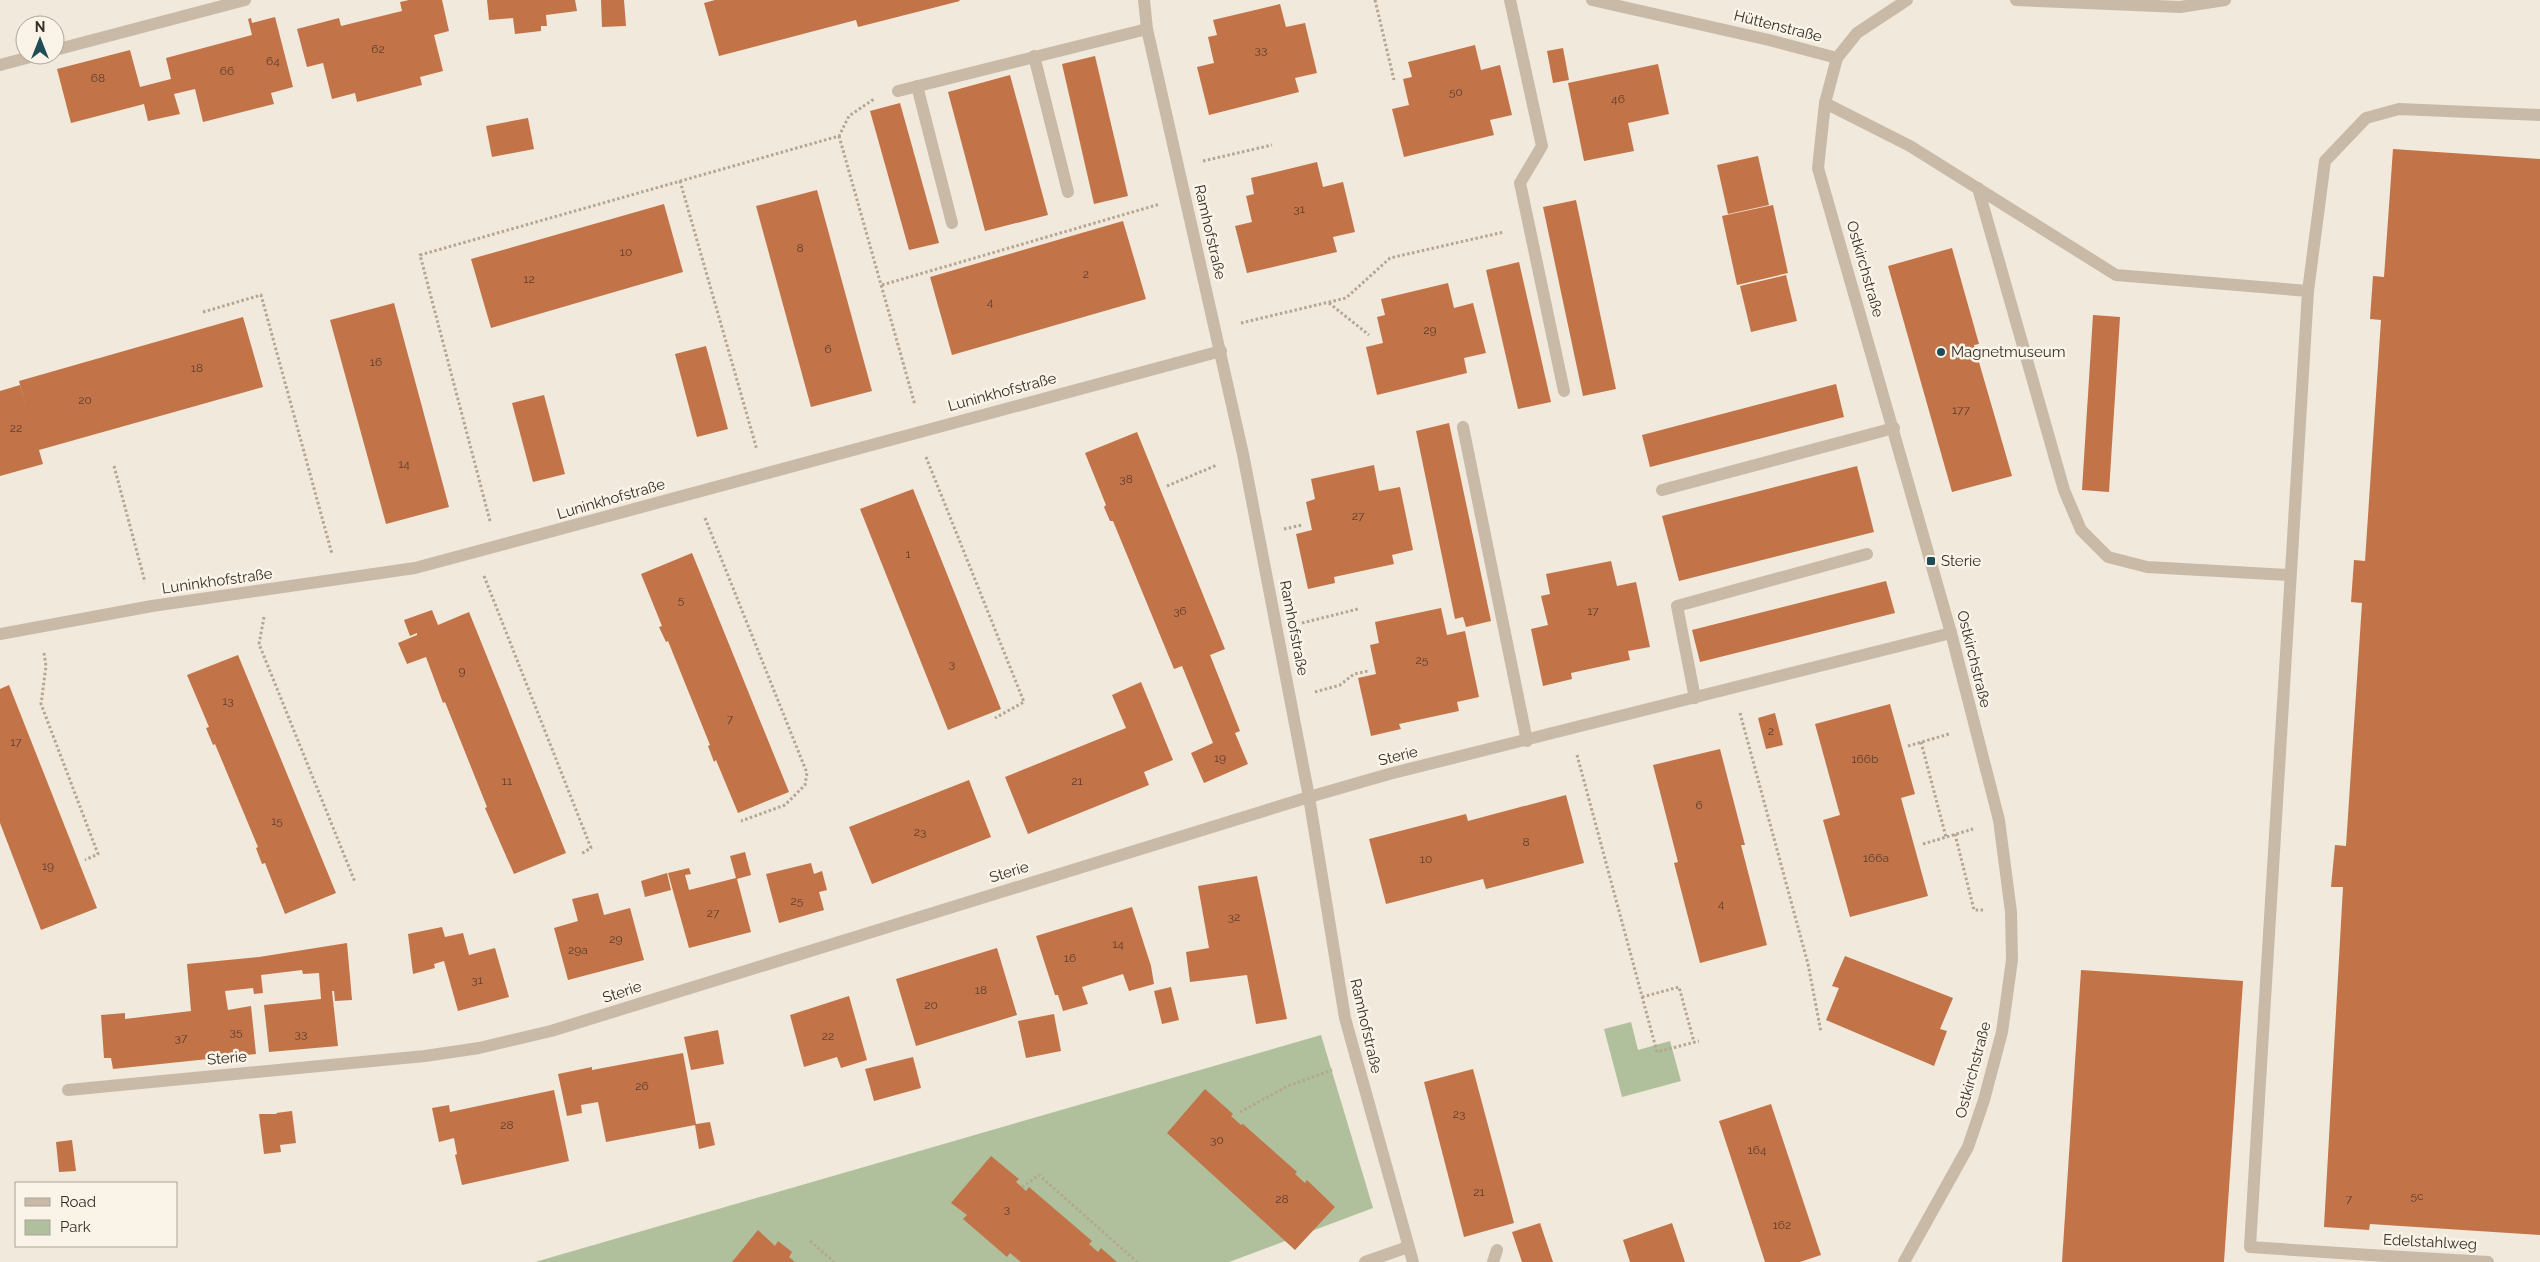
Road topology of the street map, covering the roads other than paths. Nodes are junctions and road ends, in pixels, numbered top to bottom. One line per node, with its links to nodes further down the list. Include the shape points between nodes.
1 (245, 0): 9 (street)
2 (1144, 0): 8 (street, Ramhofstraße)
3 (1510, 0): 23 (street, via 1542,146 1520,183)
4 (1592, 0): 11 (street, Hüttenstraße)
5 (1907, 0): 11 (street, Hüttenstraße, via 1857,33)
6 (2016, 0): 7 (street, via 2180,7)
7 (2225, 0)
8 (1147, 29): 10 (street); 22 (street, Ramhofstraße)
9 (65, 47)
10 (1034, 56): 14 (street); 19 (street)
11 (1837, 58): 16 (street, Ostkirchstraße)
12 (15, 61): 13 (street)
13 (0, 65)
14 (917, 86): 15 (street); 20 (street)
15 (898, 90)
16 (1825, 103): 18 (street, via 1910,146); 25 (street, Ostkirchstraße, via 1818,168)
17 (2540, 115): 21 (street, via 2399,109 2366,118 2325,161)
18 (1978, 188): 21 (street, via 2116,275); 28 (street, via 2064,490 2081,530 2108,557 2147,567)
19 (1068, 192)
20 (952, 223)
21 (2308, 291): 28 (street)
22 (1221, 351): 30 (street, Luninkhofstraße, via 415,568 152,606); 33 (street, Ramhofstraße, via 1244,454)
23 (1564, 391)
24 (1463, 427): 32 (street)
25 (1894, 428): 26 (street); 29 (street, Ostkirchstraße)
26 (1662, 490)
27 (1868, 554): 31 (street, via 1677,606)
28 (2290, 575): 39 (street, Edelstahlweg, via 2250,1247)
29 (1951, 633): 31 (street, Sterie); 38 (street, Ostkirchstraße, via 1999,820 2011,912 2012,960 2002,1032 1968,1147)
30 (0, 634)
31 (1695, 698): 32 (street, Sterie)
32 (1526, 741): 33 (street, Sterie)
33 (1309, 797): 34 (street, Sterie, via 551,1031 479,1048); 35 (street, Ramhofstraße, via 1345,1018)
34 (68, 1090)
35 (1408, 1246): 36 (street); 37 (street, Ramhofstraße)
36 (1365, 1262)
37 (1414, 1262)
38 (1904, 1262)
39 (2488, 1262)

